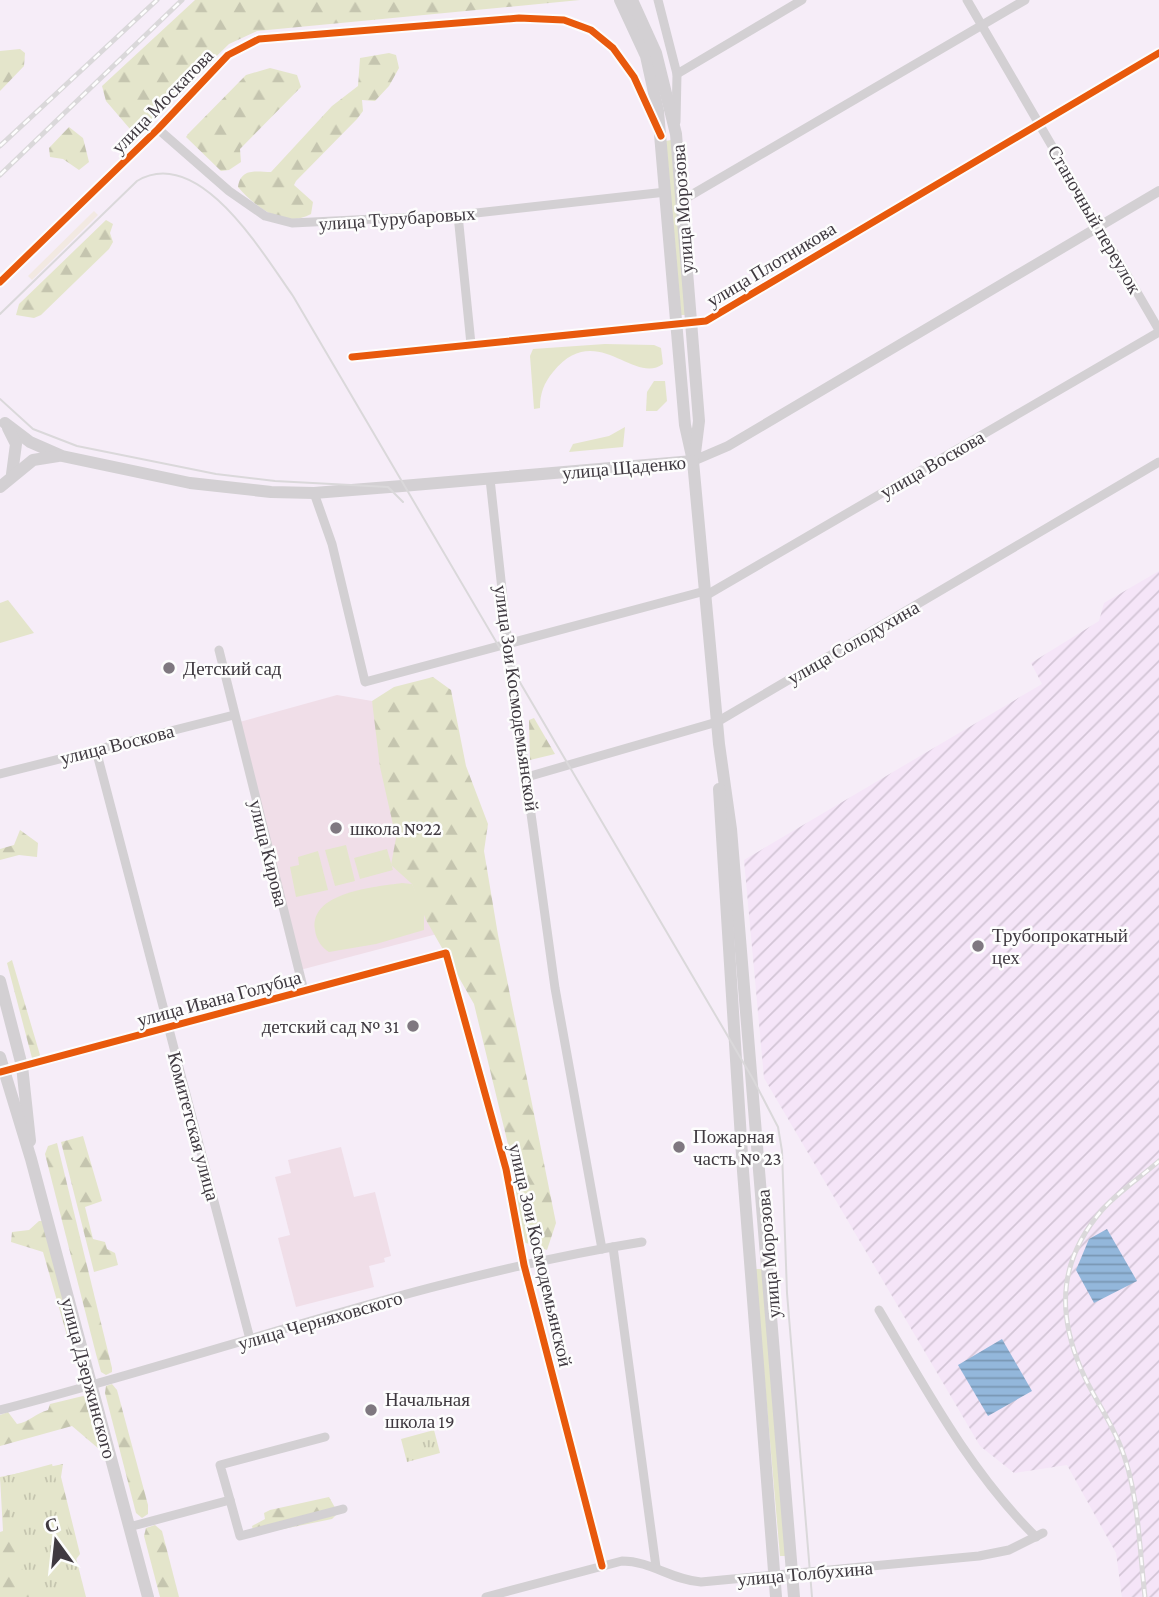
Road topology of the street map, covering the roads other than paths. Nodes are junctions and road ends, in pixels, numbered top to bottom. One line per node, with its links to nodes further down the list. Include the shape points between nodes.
1 (620, 0): 13 (main road, улица Морозова, via 646,56)
2 (632, 0): 12 (main road, via 656,53)
3 (658, 0): 9 (street, улица Морозова)
4 (802, 0): 9 (street)
5 (967, 0): 7 (street, Станочный переулок)
6 (1025, 0): 7 (street)
7 (982, 26): 10 (street, Станочный переулок); 16 (street)
8 (1159, 53): 10 (street, улица Плотникова)
9 (677, 74): 12 (street, улица Морозова)
10 (1040, 124): 18 (street, Станочный переулок); 20 (street, улица Плотникова, via 706,321)
11 (158, 130): 13 (street, улица Москатова, via 229,55 259,39 544,17 579,24 602,38 634,77); 17 (street, улица Турубаровых, via 229,191 265,216 279,220 309,223); 19 (street, улица Москатова)
12 (676, 134): 16 (main road, улица Морозова)
13 (661, 136): 15 (main road, улица Морозова)
14 (1159, 191): 18 (street, улица Щаденко)
15 (666, 192): 17 (street, улица Турубаровых); 21 (main road, улица Морозова)
16 (681, 201): 20 (main road, улица Морозова)
17 (458, 215): 23 (street)
18 (1099, 226): 22 (street, Станочный переулок); 27 (street, улица Щаденко, via 728,446)
19 (0, 282)
20 (690, 323): 21 (street, улица Плотникова); 27 (main road, улица Морозова, via 699,421)
21 (676, 325): 23 (street, улица Плотникова); 27 (main road, улица Морозова)
22 (1159, 331): 33 (street, улица Воскова)
23 (471, 344): 24 (street, улица Плотникова)
24 (352, 357)
25 (3, 420): 26 (main road, улица Щаденко, via 30,442); 29 (main road, via 16,444)
26 (62, 456): 29 (main road, улица Щаденко, via 33,460); 32 (main road, улица Щаденко, via 190,484)
27 (693, 461): 30 (main road, улица Щаденко); 33 (main road, улица Морозова)
28 (1159, 462): 37 (street, улица Солодухина)
29 (12, 474): 31 (main road)
30 (490, 479): 32 (main road, улица Щаденко); 34 (street, улица Зои Космодемьянской)
31 (0, 487)
32 (314, 493): 34 (street, улица Воскова, via 332,544 365,682)
33 (705, 593): 34 (street, улица Воскова); 37 (main road, улица Морозова)
34 (508, 644): 41 (street, улица Зои Космодемьянской)
35 (219, 650): 36 (street, улица Кирова)
36 (234, 715): 39 (street, улица Воскова); 44 (street, улица Кирова)
37 (717, 722): 38 (main road, улица Морозова); 41 (street, улица Солодухина)
38 (719, 744): 50 (main road, улица Морозова, via 731,829); 51 (main road, улица Морозова, via 719,823)
39 (96, 750): 40 (street, улица Воскова); 45 (street, Комитетская улица)
40 (0, 774)
41 (527, 777): 54 (street, улица Зои Космодемьянской, via 557,999)
42 (446, 953): 44 (street, улица Ивана Голубца); 57 (street, улица Зои Космодемьянской, via 506,1169)
43 (0, 981): 47 (main road, улица Дзержинского)
44 (303, 991): 45 (street, улица Ивана Голубца)
45 (169, 1028): 47 (street, улица Ивана Голубца); 59 (street, Комитетская улица)
46 (0, 1057): 48 (main road, улица Дзержинского)
47 (22, 1066): 48 (street, улица Ивана Голубца); 49 (main road, улица Дзержинского)
48 (2, 1072): 49 (main road, улица Дзержинского)
49 (31, 1158): 60 (main road, улица Дзержинского)
50 (761, 1168): 51 (main road); 55 (main road, улица Морозова)
51 (743, 1171): 56 (main road, улица Морозова)
52 (642, 1242): 53 (street, улица Черняховского)
53 (613, 1247): 54 (street, улица Черняховского); 67 (street)
54 (602, 1249): 57 (street, улица Черняховского)
55 (768, 1258): 56 (main road); 68 (main road, улица Морозова)
56 (750, 1261): 69 (main road, улица Морозова)
57 (524, 1265): 59 (street, улица Черняховского); 66 (street, улица Зои Космодемьянской)
58 (879, 1310): 68 (street, улица Толбухина, via 962,1449 1013,1515 1039,1535 986,1555)
59 (250, 1339): 60 (street, улица Черняховского)
60 (92, 1386): 61 (street, улица Черняховского); 65 (main road, улица Дзержинского)
61 (0, 1410)
62 (325, 1437): 63 (street, via 220,1465)
63 (230, 1500): 64 (street, via 240,1536); 65 (street)
64 (343, 1509)
65 (129, 1527): 70 (main road, улица Дзержинского)
66 (602, 1566): 67 (street, улица Толбухина, via 636,1561); 71 (street, улица Толбухина)
67 (656, 1567): 69 (street, улица Толбухина, via 689,1581)
68 (793, 1575): 69 (street, улица Толбухина); 73 (main road, улица Морозова)
69 (774, 1576): 72 (main road, улица Морозова)
70 (148, 1597)
71 (486, 1597)
72 (776, 1597)
73 (794, 1597)

